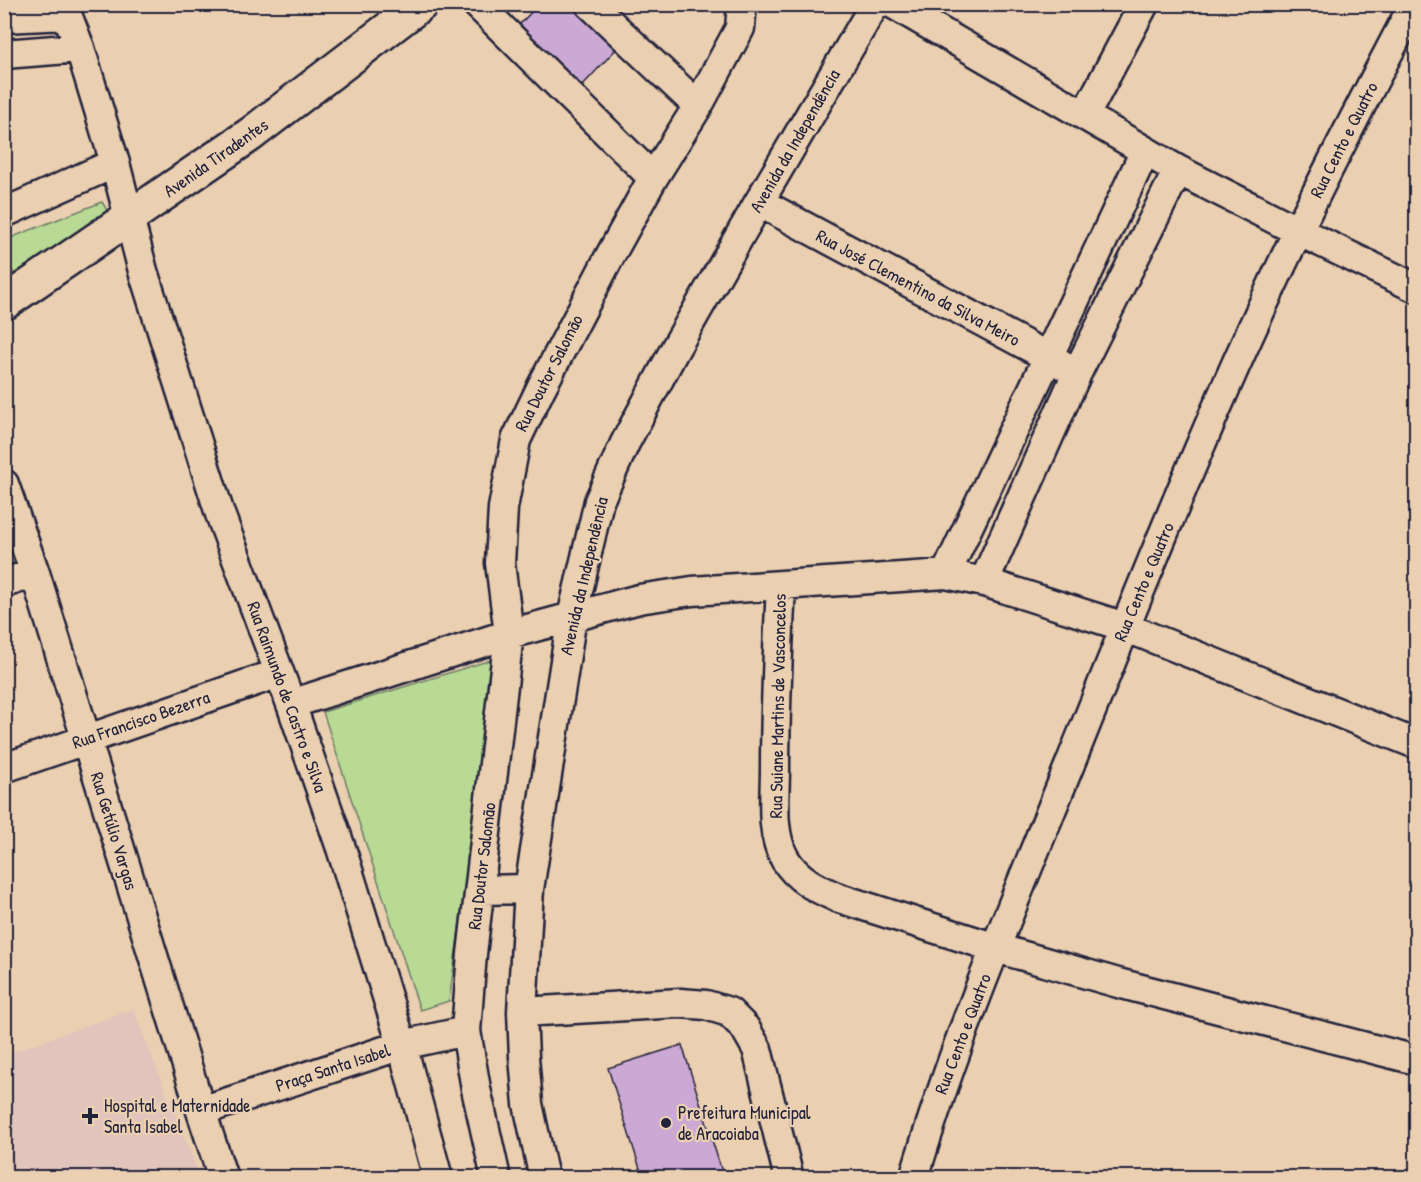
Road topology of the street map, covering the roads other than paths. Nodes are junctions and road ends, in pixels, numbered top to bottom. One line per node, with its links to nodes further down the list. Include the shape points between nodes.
1 (421, 4): 21 (main road, Avenida Tiradentes, via 294,102)
2 (477, 4): 18 (street)
3 (590, 4): 13 (street)
4 (742, 4): 13 (street, Rua Doutor Salomão, via 740,28)
5 (875, 4): 19 (street, Avenida da Independência)
6 (892, 4): 14 (street)
7 (1144, 4): 14 (street)
8 (1414, 4): 22 (street, Rua Cento e Quatro)
9 (65, 10): 10 (street); 11 (street, Rua Raimundo de Castro e Silva)
10 (4, 18)
11 (81, 48): 12 (street); 16 (street, Rua Raimundo de Castro e Silva)
12 (4, 54)
13 (698, 106): 18 (street, Rua Doutor Salomão)
14 (1085, 115): 15 (street)
15 (1145, 151): 17 (street); 25 (street)
16 (115, 163): 20 (street); 21 (street, Rua Raimundo de Castro e Silva)
17 (1178, 170): 22 (street); 26 (street)
18 (653, 178): 35 (street, Rua Doutor Salomão, via 516,440 503,508 500,563)
19 (759, 202): 25 (street, Rua José Clementino da Silva Meiro); 33 (street, Avenida da Independência, via 675,349 599,501)
20 (4, 213)
21 (128, 218): 24 (main road, Avenida Tiradentes); 36 (street, Rua Raimundo de Castro e Silva, via 220,514)
22 (1298, 231): 23 (street); 34 (street, Rua Cento e Quatro, via 1214,415)
23 (1416, 288)
24 (8, 295)
25 (1048, 358): 26 (street, Rua José Clementino da Silva Meiro); 29 (street)
26 (1077, 373): 30 (street)
27 (4, 484): 28 (street, Rua Getúlio Vargas)
28 (35, 573): 31 (street); 38 (street, Rua Getúlio Vargas)
29 (945, 574): 30 (street); 32 (street)
30 (984, 582): 34 (street)
31 (4, 583)
32 (781, 585): 33 (street, via 692,591); 43 (street, Rua Suiane Martins de Vasconcelos, via 775,819 785,859 812,886 836,897)
33 (572, 617): 35 (street); 41 (street, Avenida da Independência)
34 (1125, 627): 39 (street); 43 (street, Rua Cento e Quatro)
35 (509, 634): 37 (street); 42 (street, Rua Doutor Salomão)
36 (279, 673): 37 (street, Rua Raimundo de Castro e Silva); 38 (street, Rua Francisco Bezerra)
37 (291, 704): 46 (street, Rua Raimundo de Castro e Silva)
38 (86, 740): 40 (street, Rua Francisco Bezerra); 48 (street, Rua Getúlio Vargas)
39 (1416, 744)
40 (4, 768)
41 (529, 889): 42 (street); 44 (street, Avenida da Independência)
42 (480, 890): 45 (street, Rua Doutor Salomão)
43 (996, 948): 47 (street, Rua Suiane Martins de Vasconcelos); 54 (street, Rua Cento e Quatro, via 931,1120)
44 (522, 1012): 52 (street, Avenida da Independência, via 528,1104); 53 (street, via 680,1003 729,1012 745,1028 757,1049)
45 (466, 1031): 46 (street, Praça Santa Isabel); 51 (street, Rua Doutor Salomão)
46 (402, 1045): 48 (street, Praça Santa Isabel); 50 (street, Rua Raimundo de Castro e Silva)
47 (1416, 1060)
48 (201, 1111): 49 (street, Rua Getúlio Vargas)
49 (224, 1178)
50 (438, 1178)
51 (496, 1178)
52 (544, 1178)
53 (789, 1178)
54 (914, 1178)

